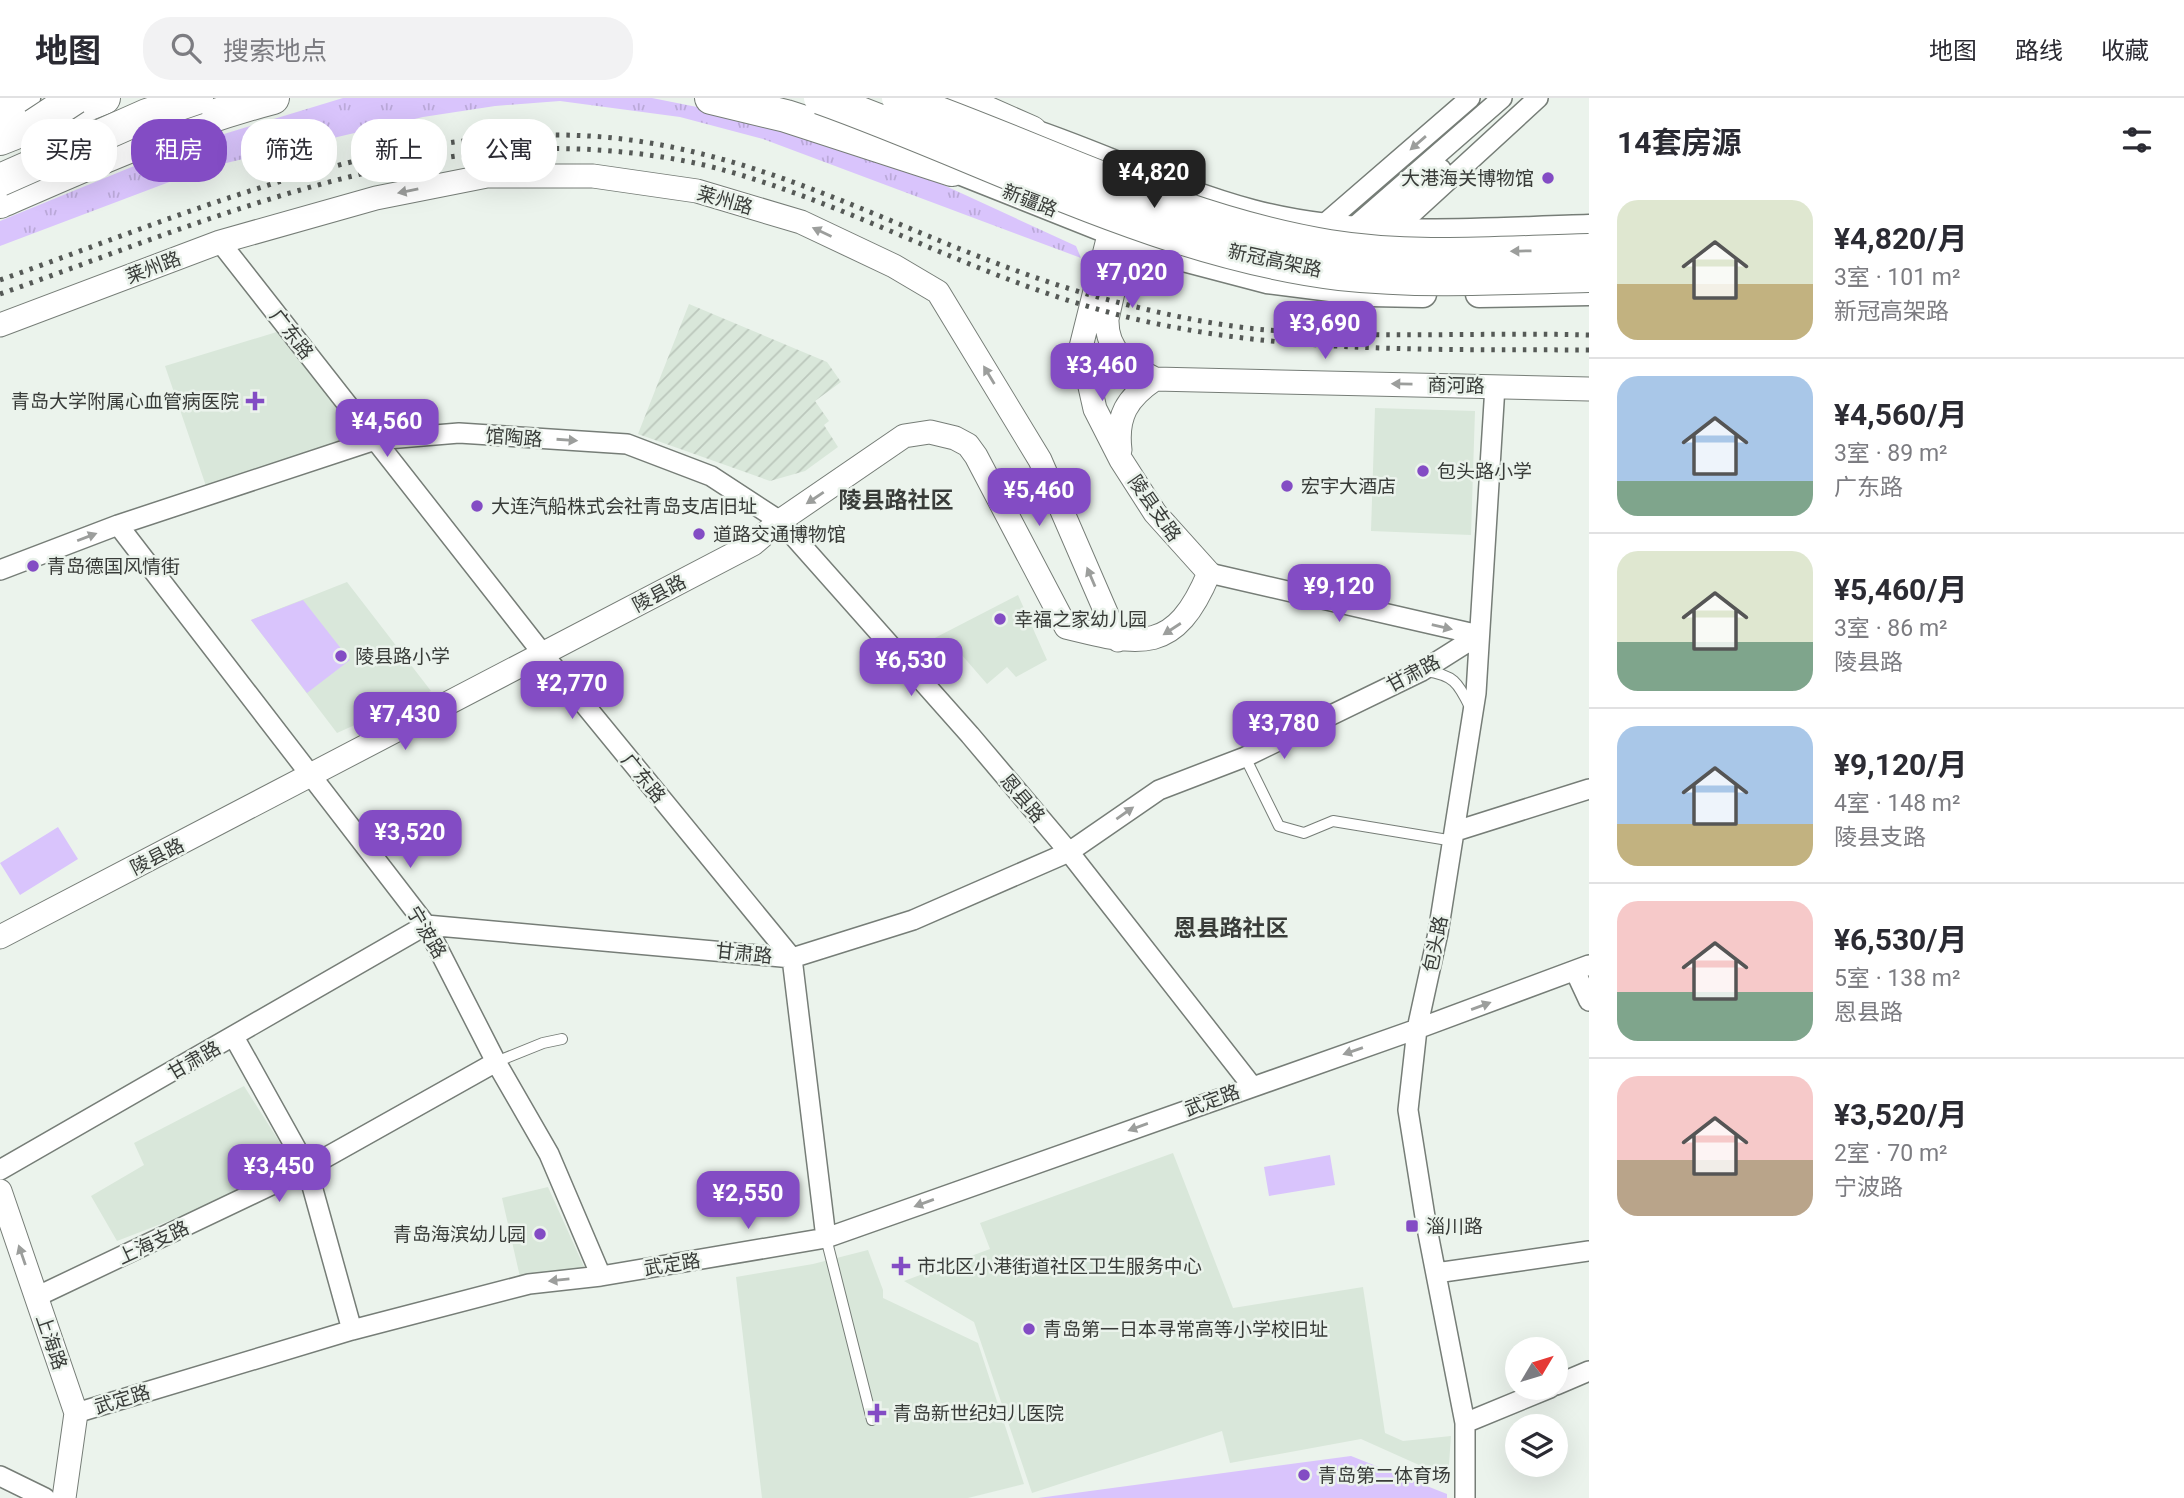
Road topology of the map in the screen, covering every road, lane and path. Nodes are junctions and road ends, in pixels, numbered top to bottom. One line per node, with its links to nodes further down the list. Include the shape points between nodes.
1 (75, 98): 18 (highway, bridge)
2 (103, 98): 18 (highway, bridge)
3 (224, 98): 16 (main road)
4 (273, 98): 25 (highway, via 197,121)
5 (711, 98): 21 (highway, via 786,116)
6 (771, 98): 21 (main road, 新疆路, via 825,112)
7 (820, 98): 33 (highway, 新冠高架路, bridge, via 1130,220 1239,254 1339,274)
8 (898, 98): 32 (highway, 新冠高架路, one-way to 8, bridge, via 1422,254 1331,246 1244,228)
9 (924, 98): 19 (main road)
10 (954, 98): 19 (highway)
11 (978, 98): 19 (main road)
12 (1470, 98): 26 (street, one-way to 26)
13 (1502, 98): 28 (street)
14 (1524, 98): 29 (street, via 1387,216)
15 (1538, 98): 29 (street)
16 (180, 103): 23 (highway, bridge); 24 (main road)
17 (0, 110): 18 (main road)
18 (31, 111): 20 (highway)
19 (1031, 132): 22 (main road)
20 (0, 139)
21 (951, 170): 30 (main road, 新疆路)
22 (1138, 174): 26 (main road, via 1253,213); 30 (street)
23 (0, 180)
24 (0, 186)
25 (0, 202)
26 (1322, 226): 28 (main road)
27 (1589, 228): 29 (main road)
28 (1352, 229): 29 (main road)
29 (1389, 231)
30 (1118, 234): 34 (main road, 新疆路, via 1168,254 1267,280 1370,293); 36 (street, via 1106,334 1116,353); 40 (street, 陵县支路, via 1082,347 1095,409)
31 (220, 242): 35 (street, 莱州路); 39 (street, 广东路); 46 (street, 莱州路, one-way to 31, via 1041,460 938,292 801,222 696,191 593,176 487,176 376,198)
32 (1589, 250)
33 (1589, 276)
34 (1589, 292)
35 (0, 325)
36 (1155, 379): 37 (street, 商河路, one-way to 36); 40 (street, via 1131,397 1123,410)
37 (1495, 386): 38 (street, 商河路); 45 (street, 包头路)
38 (1589, 388)
39 (375, 440): 41 (street, 馆陶路, one-way to 41, via 459,433 627,444 711,476); 42 (street, 馆陶路); 47 (street, 广东路)
40 (1121, 460): 44 (street, 陵县支路, via 1155,513)
41 (780, 521): 46 (street, 陵县路, one-way to 41, via 1066,627 976,456 955,438 930,432 904,436); 47 (street, 陵县路, via 753,544); 54 (street, 恩县路)
42 (118, 525): 43 (street, 馆陶路, one-way to 42); 51 (street, 宁波路)
43 (0, 570)
44 (1209, 573): 45 (street, one-way to 45); 46 (street, 陵县路, one-way to 46, via 1198,600 1174,629 1146,640)
45 (1479, 635): 48 (street, 甘肃路); 49 (street, 包头路)
46 (1118, 640)
47 (543, 654): 51 (street, 陵县路); 57 (street, 广东路)
48 (1422, 671): 49 (lane, via 1446,674 1461,687); 50 (street, 甘肃路)
49 (1473, 713): 53 (street, 包头路)
50 (1245, 757): 53 (lane, via 1279,826 1304,833 1333,821); 54 (street, 甘肃路, one-way to 50, via 1158,790)
51 (313, 775): 55 (street, 宁波路); 56 (street, 陵县路)
52 (1589, 789): 53 (street)
53 (1455, 836): 60 (street, 包头路)
54 (1069, 852): 57 (street, 甘肃路, via 913,920); 64 (street, 恩县路)
55 (426, 925): 57 (street, 甘肃路); 61 (street, 甘肃路); 63 (street, 宁波路)
56 (0, 937)
57 (792, 958): 68 (street)
58 (1582, 968): 59 (street); 60 (street, 武定路, one-way to 58)
59 (1589, 1001)
60 (1417, 1030): 64 (street, 武定路, one-way to 64); 70 (street, 包头路, via 1408,1111)
61 (234, 1037): 65 (street); 66 (street, 甘肃路)
62 (562, 1039): 63 (lane)
63 (496, 1062): 65 (street, 上海支路); 71 (street, 宁波路, via 549,1154)
64 (1252, 1086): 68 (street, 武定路, one-way to 68)
65 (307, 1168): 72 (street, 上海支路); 73 (street)
66 (0, 1170)
67 (0, 1191): 72 (street, 上海路, one-way to 67)
68 (826, 1238): 71 (street, 武定路); 78 (lane)
69 (1589, 1251): 70 (street)
70 (1436, 1273): 79 (street, 包头路)
71 (601, 1276): 73 (street, 武定路, one-way to 73, via 529,1284)
72 (36, 1297): 77 (street, 上海路)
73 (352, 1330): 77 (street, 武定路)
74 (1589, 1371): 75 (street)
75 (1568, 1380)
76 (1521, 1400): 79 (street)
77 (76, 1413): 82 (street, 上海路)
78 (872, 1420)
79 (1465, 1423): 83 (street, 包头路)
80 (0, 1476): 81 (street)
81 (45, 1498)
82 (64, 1498)
83 (1465, 1498)

